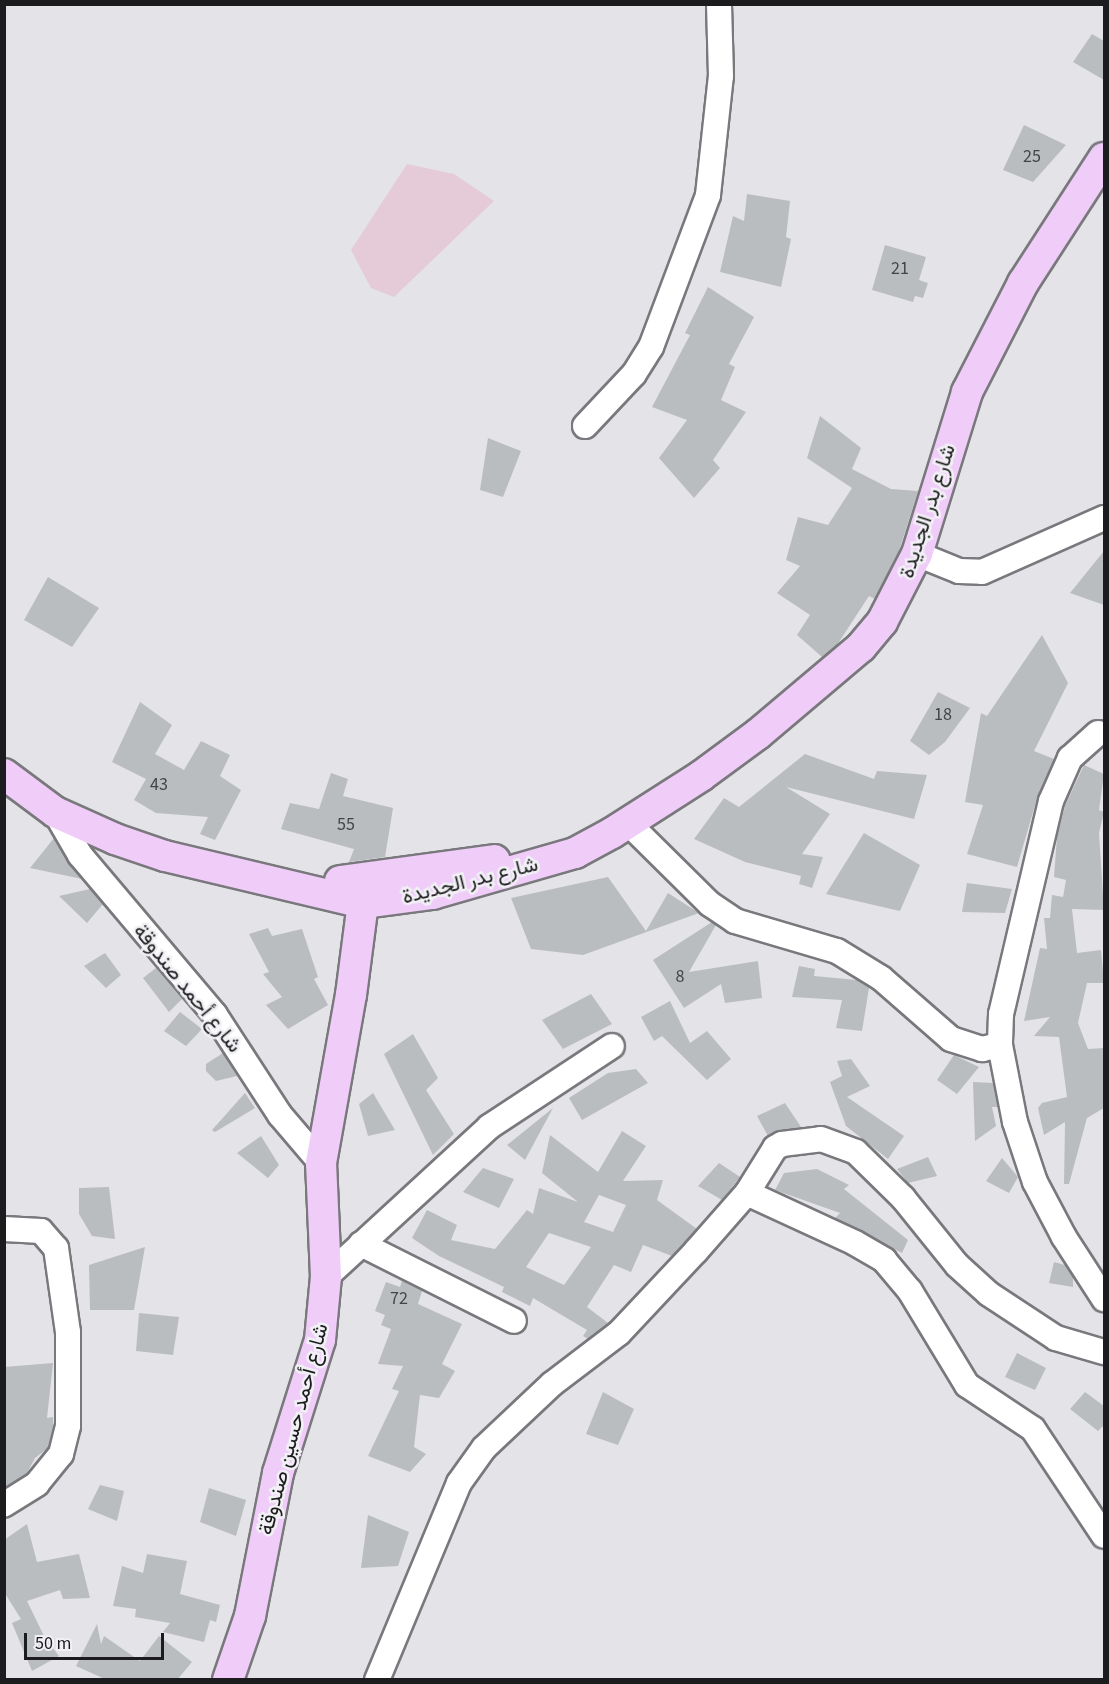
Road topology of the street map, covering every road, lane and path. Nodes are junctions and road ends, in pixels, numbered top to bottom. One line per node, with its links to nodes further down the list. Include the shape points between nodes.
1 (719, 4): 3 (street, via 721,76 708,195 651,347 634,374)
2 (1104, 158): 5 (main road, شارع بدر الجديدة, via 1023,283 967,392)
3 (585, 426)
4 (1104, 518): 5 (street, via 982,572 959,571)
5 (917, 554): 9 (main road, شارع بدر الجديدة, via 893,604 861,647 758,734 701,776)
6 (1098, 733): 12 (street, via 1070,758 1051,801 1001,1014)
7 (4, 774): 8 (main road)
8 (55, 813): 10 (main road, شارع بدر الجديدة, via 165,856 308,888); 13 (street, شارع أحمد صندوقة, via 80,855 214,1015 280,1115)
9 (627, 822): 10 (main road, شارع بدر الجديدة, via 575,853 466,863); 12 (street, via 710,904 735,921 837,951 881,978 951,1039 982,1049)
10 (373, 890): 13 (main road, شارع أحمد حسين صندوقة)
11 (612, 1046): 16 (street, via 489,1127)
12 (1000, 1046): 18 (street, via 1015,1122 1035,1182 1064,1238)
13 (321, 1163): 17 (main road, شارع أحمد حسين صندوقة)
14 (747, 1193): 20 (street, via 775,1148 782,1144 808,1139 843,1144 882,1176 957,1265 989,1294 1056,1338); 22 (street, via 855,1243 889,1266 910,1291 967,1385 1033,1429); 24 (street, via 619,1333 552,1384 484,1448 459,1483)
15 (4, 1229): 21 (street, via 41,1231 56,1248 68,1332 68,1426 61,1454 37,1484)
16 (361, 1244): 17 (street); 19 (street)
17 (326, 1277): 23 (main road, شارع أحمد حسين صندوقة, via 315,1363 278,1473 250,1616)
18 (1104, 1299)
19 (514, 1321)
20 (1104, 1352)
21 (4, 1505)
22 (1104, 1536)
23 (228, 1680)
24 (377, 1680)

